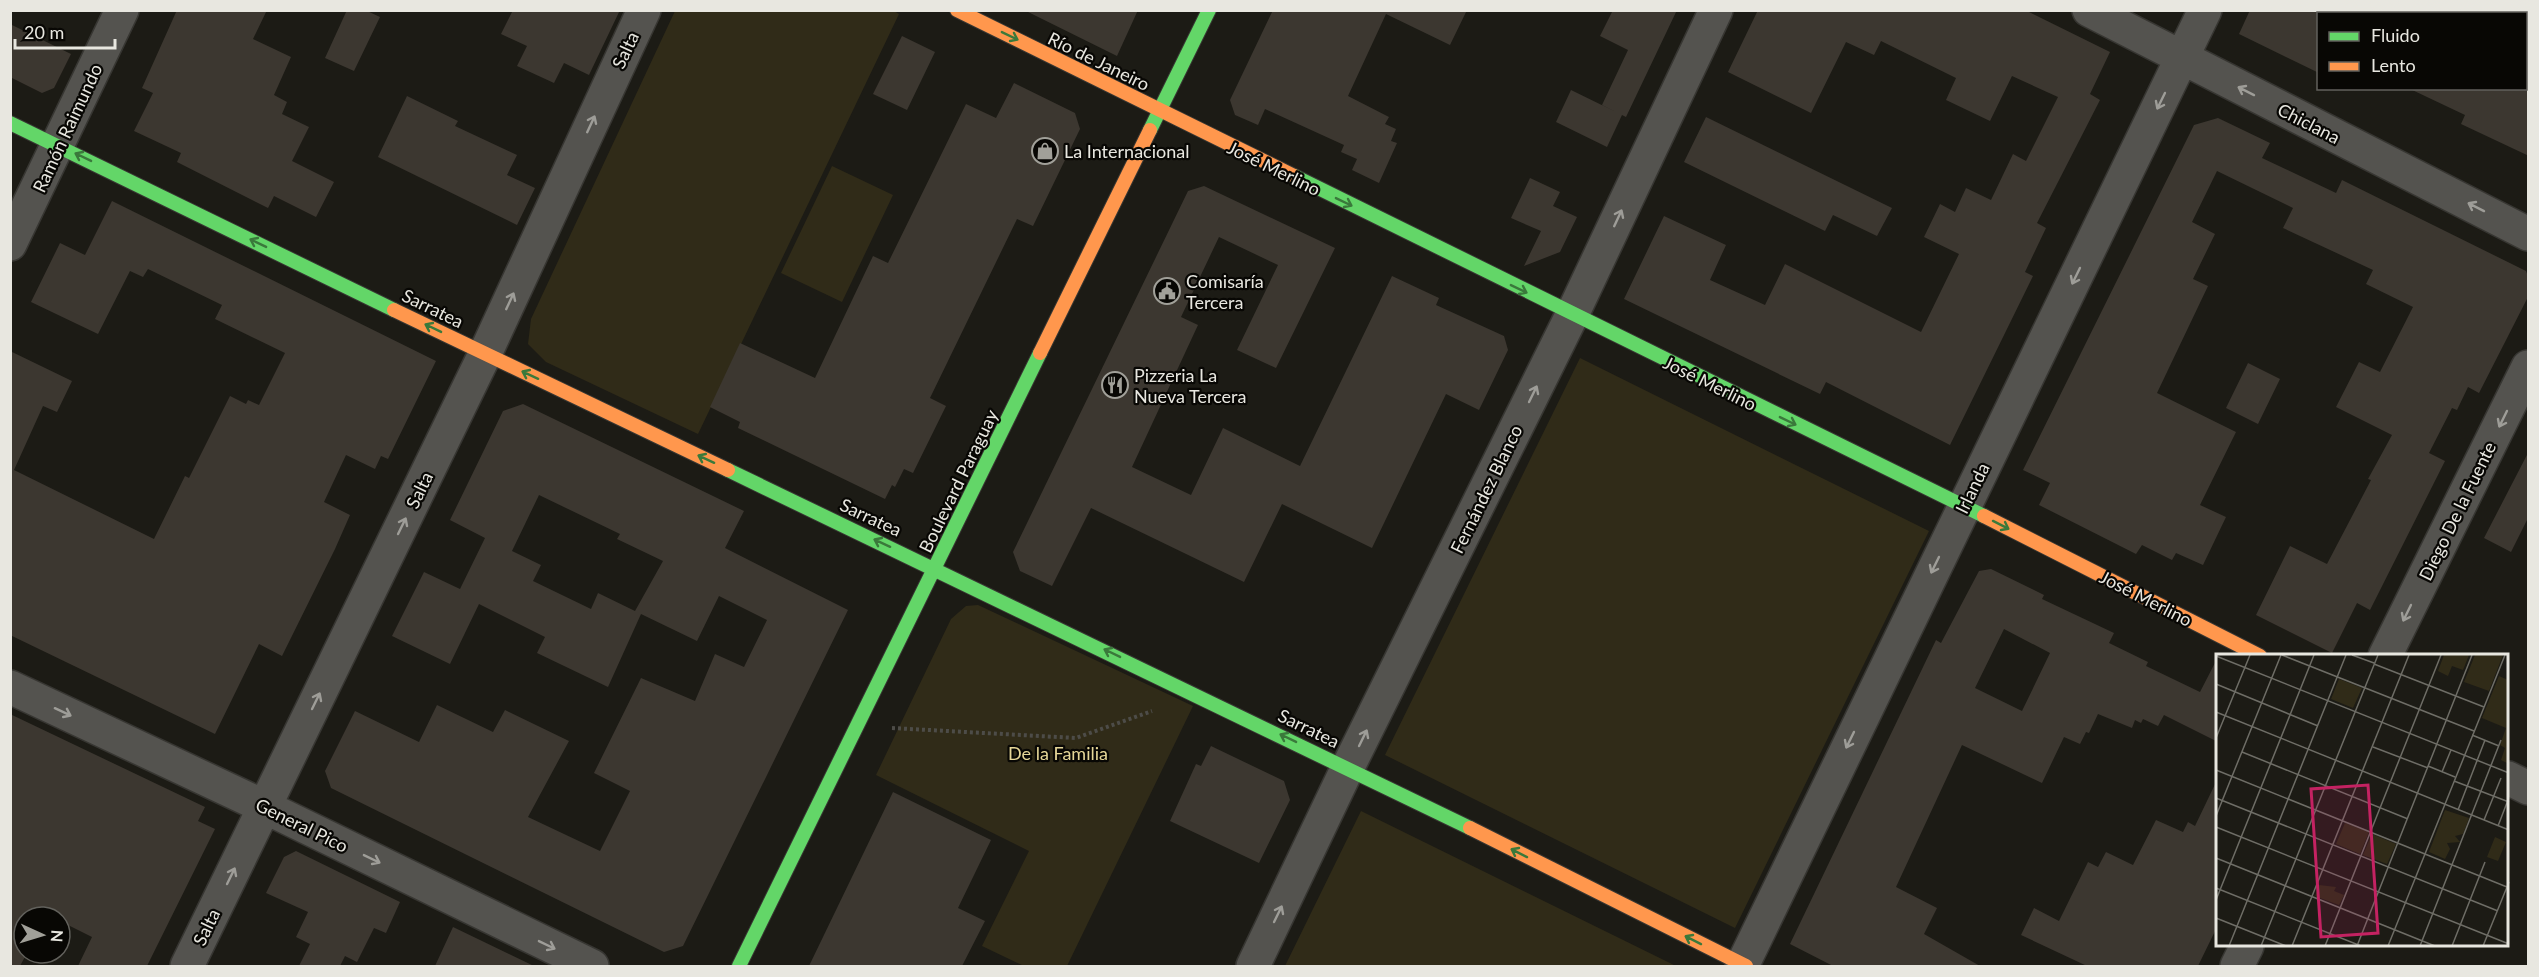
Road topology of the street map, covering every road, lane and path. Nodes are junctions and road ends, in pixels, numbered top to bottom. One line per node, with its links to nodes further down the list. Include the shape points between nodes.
1 (122, 10): 11 (street, Ramón Raimundo)
2 (644, 10): 15 (street, Salta, one-way to 2)
3 (957, 10): 9 (street, Río de Janeiro, one-way to 9)
4 (1209, 10): 9 (street, Boulevard Paraguay)
5 (1716, 10): 14 (street, Fernández Blanco, one-way to 5)
6 (2089, 10): 8 (street, Chiclana)
7 (2205, 10): 8 (street, Irlanda)
8 (2182, 59): 12 (street, Chiclana, one-way to 8); 17 (street, Irlanda, one-way to 17)
9 (1160, 111): 14 (street, José Merlino, one-way to 14); 18 (street, Boulevard Paraguay)
10 (10, 123): 11 (street, Sarratea)
11 (59, 146): 13 (street, Ramón Raimundo); 15 (street, Sarratea, one-way to 11)
12 (2529, 234)
13 (10, 244)
14 (1572, 315): 17 (street, José Merlino, one-way to 17); 24 (street, Fernández Blanco, one-way to 14)
15 (486, 354): 18 (street, Sarratea, one-way to 15); 27 (street, Salta, one-way to 15)
16 (2529, 367): 20 (street, Diego De la Fuente, one-way to 20)
17 (1963, 506): 19 (street, José Merlino, one-way to 19); 33 (street, Irlanda, one-way to 33)
18 (935, 568): 22 (street, Sarratea, one-way to 18); 23 (street, Boulevard Paraguay)
19 (2256, 654)
20 (2386, 654)
21 (10, 687): 27 (street, General Pico, one-way to 27)
22 (1198, 694): 23 (path, via 1076,738); 24 (street, Sarratea, one-way to 22)
23 (857, 727): 31 (street, Boulevard Paraguay)
24 (1348, 767): 32 (street, Fernández Blanco, one-way to 24); 33 (street, Sarratea, one-way to 24)
25 (2509, 778): 26 (street)
26 (2529, 788)
27 (265, 807): 29 (street, Salta, one-way to 27); 30 (street, General Pico, one-way to 30)
28 (2246, 947): 34 (street)
29 (187, 966)
30 (592, 966)
31 (739, 966)
32 (1253, 966)
33 (1743, 966)
34 (2237, 966)

